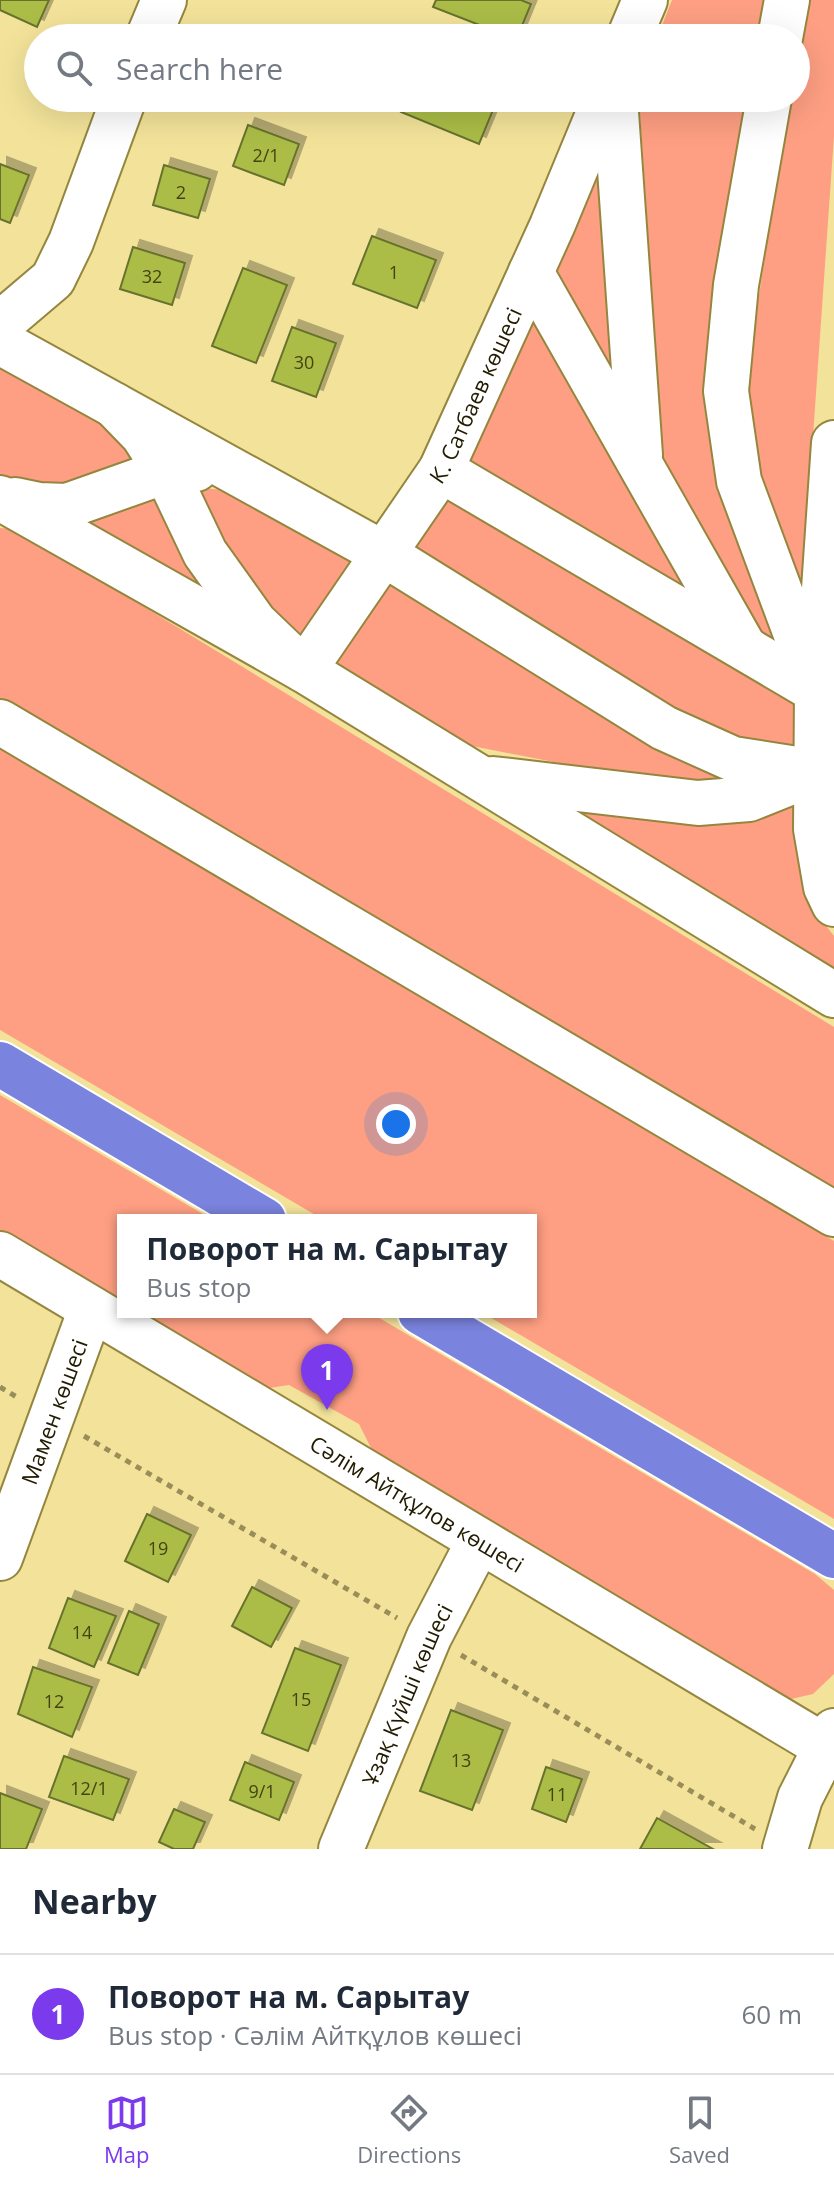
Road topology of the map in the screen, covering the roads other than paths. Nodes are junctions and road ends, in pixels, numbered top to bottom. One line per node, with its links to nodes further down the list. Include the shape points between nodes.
1 (164, 0): 4 (street)
2 (645, 0): 5 (street)
3 (787, 0): 6 (street)
4 (154, 24)
5 (635, 24)
6 (783, 24)
7 (119, 112): 12 (street, via 53,279)
8 (599, 112): 11 (street, К. Сатбаев көшесі)
9 (616, 112): 16 (street)
10 (767, 112): 26 (street, via 736,285 726,391 739,481)
11 (531, 272): 16 (street); 17 (street, К. Сатбаев көшесі)
12 (0, 324)
13 (0, 342): 14 (street)
14 (114, 405): 18 (street, via 143,435); 19 (street)
15 (834, 443): 26 (street)
16 (641, 465): 24 (street)
17 (441, 470): 23 (street, К. Сатбаев көшесі); 24 (street)
18 (166, 471): 19 (street, via 204,468); 20 (street, via 67,506); 25 (street, via 205,553 255,623)
19 (245, 477): 23 (street)
20 (0, 497): 22 (street)
21 (0, 513): 22 (street)
22 (50, 526): 25 (street)
23 (384, 554): 25 (street, К. Сатбаев көшесі); 29 (street, via 664,728 733,759)
24 (746, 649): 26 (street)
25 (304, 670): 28 (street)
26 (825, 691): 29 (street)
27 (0, 722): 34 (street)
28 (479, 777): 29 (street, via 698,803 749,799); 31 (street)
29 (825, 778): 30 (street, via 816,829)
30 (834, 904)
31 (834, 995)
32 (0, 1064): 33 (highway)
33 (254, 1214)
34 (834, 1214)
35 (0, 1254): 36 (street, Сәлім Айтқұлов көшесі)
36 (91, 1309): 38 (street, Сәлім Айтқұлов көшесі); 40 (street, Мамен көшесі)
37 (430, 1318): 39 (highway)
38 (479, 1541): 41 (street, Сәлім Айтқұлов көшесі); 42 (street, Ұзақ Күйші көшесі, via 429,1637)
39 (834, 1556)
40 (0, 1558)
41 (831, 1743): 43 (street, via 800,1798)
42 (341, 1849)
43 (785, 1849)

